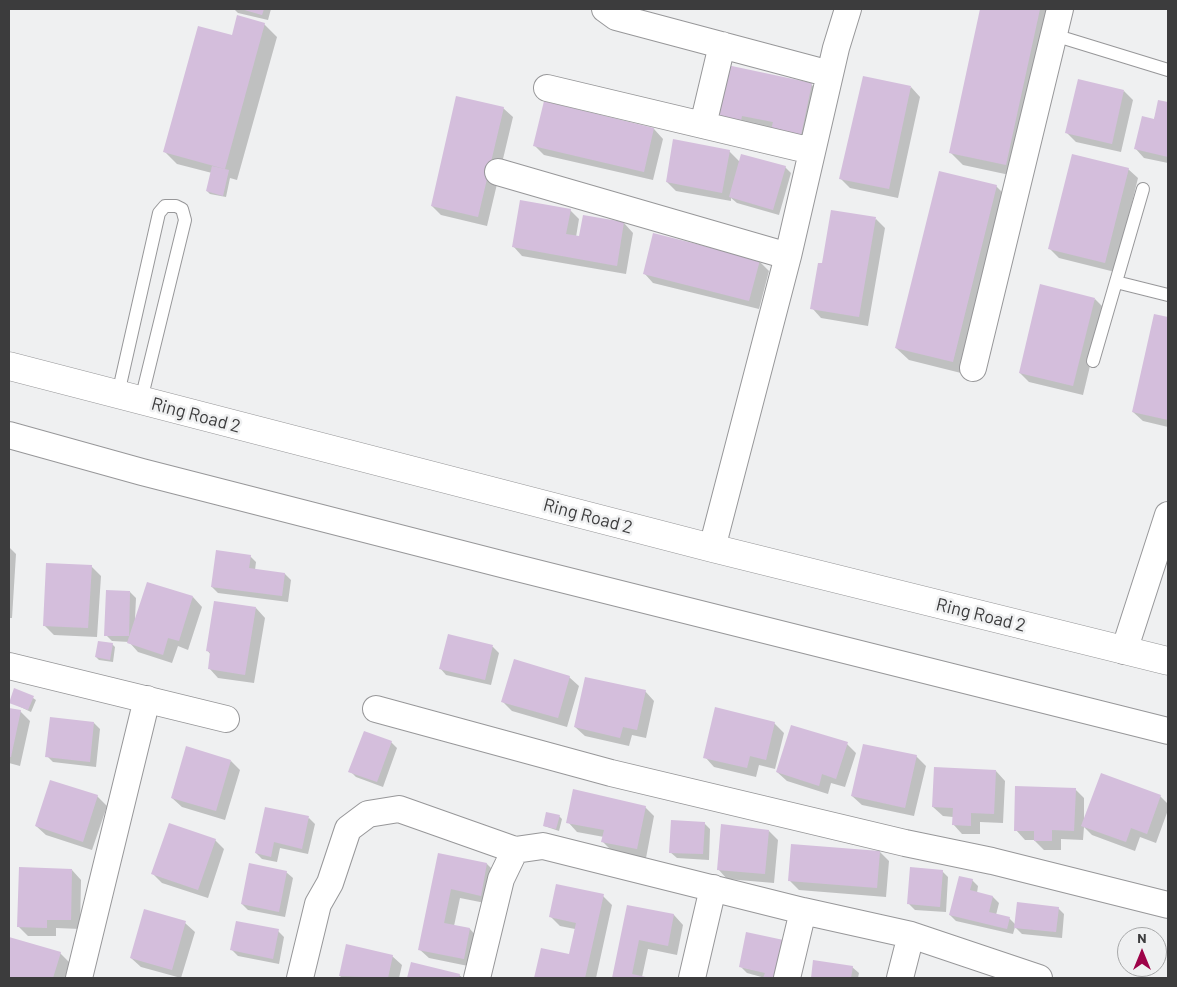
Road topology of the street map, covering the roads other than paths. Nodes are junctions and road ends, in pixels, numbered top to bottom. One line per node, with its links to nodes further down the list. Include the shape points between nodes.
1 (605, 9): 5 (street, via 616,17)
2 (848, 9): 7 (street)
3 (1060, 9): 4 (street)
4 (1054, 35): 6 (lane); 18 (street)
5 (722, 45): 7 (street); 9 (street)
6 (1168, 70)
7 (830, 74): 10 (street)
8 (547, 88): 9 (street)
9 (703, 125): 10 (street)
10 (812, 151): 13 (street)
11 (498, 172): 13 (street)
12 (1143, 189): 14 (lane)
13 (788, 256): 22 (street)
14 (1116, 282): 15 (lane); 16 (lane)
15 (1168, 295)
16 (1093, 361)
17 (9, 366): 19 (main road, Ring Road 2)
18 (973, 368)
19 (130, 397): 19 (lane, via 160,213 165,206 176,206 182,209 185,220); 22 (main road, Ring Road 2)
20 (9, 434): 29 (street, via 142,472)
21 (1168, 515): 23 (street)
22 (712, 548): 23 (main road, Ring Road 2)
23 (1124, 650): 24 (main road, Ring Road 2)
24 (1168, 661)
25 (9, 666): 26 (street)
26 (147, 699): 28 (street); 35 (street)
27 (376, 709): 32 (street, via 611,773)
28 (226, 720)
29 (1168, 732)
30 (515, 850): 31 (street, via 543,846); 36 (street, via 399,809 368,814 348,829 330,883 318,904); 37 (street, via 501,879)
31 (713, 888): 33 (street); 38 (street)
32 (1168, 905)
33 (803, 911): 34 (street); 39 (street)
34 (911, 935): 40 (street); 41 (street)
35 (79, 978)
36 (300, 978)
37 (477, 978)
38 (692, 978)
39 (787, 978)
40 (900, 978)
41 (1039, 978)

